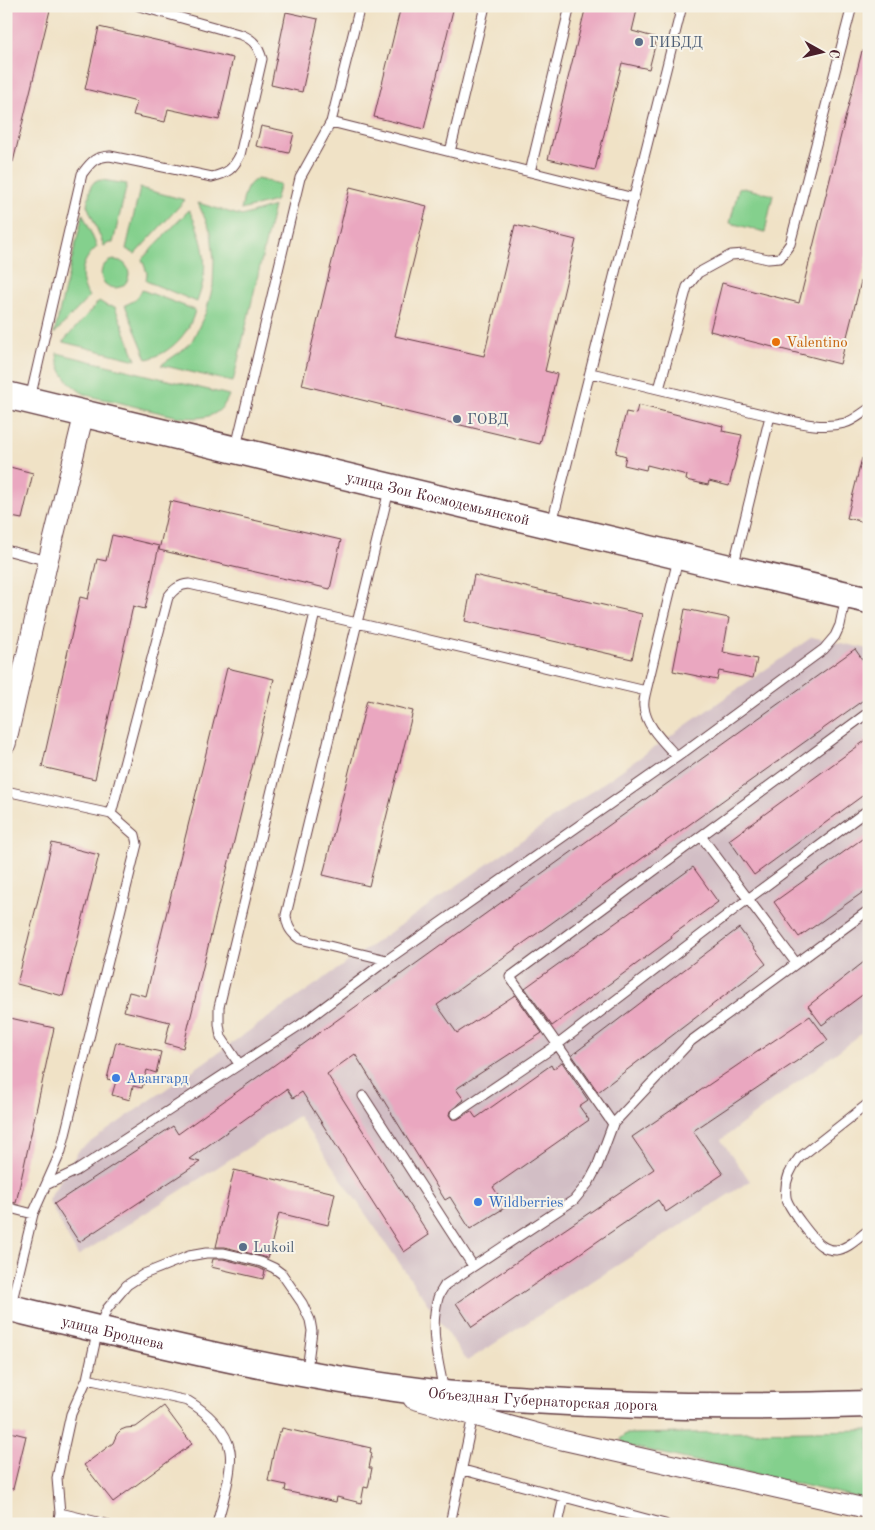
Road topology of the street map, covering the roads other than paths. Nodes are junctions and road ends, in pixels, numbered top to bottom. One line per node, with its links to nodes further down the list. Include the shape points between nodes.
1 (139, 6): 13 (lane, via 242,35 252,39 259,48 262,59 240,155 235,166 225,174 212,176 110,156 99,157 90,163 82,174)
2 (360, 6): 7 (lane)
3 (485, 6): 8 (lane)
4 (570, 6): 9 (lane)
5 (682, 6): 10 (lane)
6 (852, 6): 12 (lane, via 790,244 780,258 731,255 698,273 687,287)
7 (331, 122): 8 (lane); 17 (lane, via 300,178)
8 (450, 152): 9 (lane)
9 (530, 172): 10 (lane)
10 (634, 198): 11 (lane)
11 (590, 373): 12 (lane); 19 (lane)
12 (659, 389): 16 (lane)
13 (18, 398): 15 (main road, улица Зои Космодемьянской)
14 (869, 409): 16 (lane, via 847,423 829,426)
15 (84, 414): 17 (main road, улица Зои Космодемьянской); 22 (street)
16 (770, 416): 23 (lane)
17 (235, 450): 18 (main road, улица Зои Космодемьянской)
18 (390, 487): 19 (main road, улица Зои Космодемьянской); 26 (lane)
19 (552, 526): 21 (main road, улица Зои Космодемьянской)
20 (6, 550): 22 (lane)
21 (679, 556): 23 (main road, улица Зои Космодемьянской); 27 (lane)
22 (48, 561): 29 (street)
23 (733, 569): 24 (main road, улица Зои Космодемьянской)
24 (857, 598): 30 (lane, via 824,649)
25 (315, 613): 26 (lane); 33 (lane, via 189,584 173,590 168,597); 40 (lane, via 219,1007 222,1037)
26 (357, 623): 27 (lane); 37 (lane, via 286,915 287,925 300,939)
27 (646, 690): 30 (lane, via 645,714)
28 (869, 712): 34 (lane)
29 (6, 744)
30 (677, 758): 37 (lane)
31 (6, 791): 33 (lane)
32 (869, 809): 35 (lane)
33 (111, 814): 45 (lane, via 135,836 137,844 61,1151)
34 (701, 836): 35 (lane); 39 (lane, via 510,977)
35 (748, 899): 38 (lane); 39 (lane)
36 (869, 910): 38 (lane)
37 (386, 960): 40 (lane, via 300,1025)
38 (796, 963): 44 (lane, via 691,1041)
39 (557, 1045): 43 (lane); 44 (lane)
40 (239, 1064): 45 (lane, via 76,1171)
41 (363, 1096): 49 (lane)
42 (869, 1102): 48 (lane, via 798,1158 790,1169 785,1187 786,1200 792,1210 826,1249 845,1248)
43 (455, 1114)
44 (612, 1124): 49 (lane, via 597,1167 574,1200)
45 (46, 1185): 47 (lane)
46 (6, 1207): 47 (lane)
47 (33, 1214): 50 (lane)
48 (869, 1230)
49 (473, 1266): 56 (lane, via 445,1284 438,1298 435,1343)
50 (8, 1308): 51 (main road, улица Броднева)
51 (98, 1329): 52 (main road, улица Броднева); 53 (lane, via 116,1298 127,1285 144,1274 189,1256 224,1253 261,1262 282,1274 310,1320 312,1331); 54 (lane)
52 (220, 1358): 53 (main road, Объездная Губернаторская дорога)
53 (306, 1373): 55 (main road, Объездная Губернаторская дорога)
54 (87, 1379): 62 (lane, via 71,1414 57,1478); 66 (lane, via 188,1401 217,1425 230,1450 230,1466)
55 (342, 1379): 56 (main road, Объездная Губернаторская дорога); 58 (street)
56 (445, 1394): 57 (main road, Объездная Губернаторская дорога, via 663,1406)
57 (869, 1404)
58 (473, 1416): 59 (lane); 61 (street, via 572,1442)
59 (463, 1470): 60 (lane); 67 (lane)
60 (564, 1497): 63 (lane); 68 (lane)
61 (869, 1509)
62 (60, 1514): 64 (lane); 65 (lane)
63 (662, 1523)
64 (58, 1524)
65 (106, 1524)
66 (217, 1524)
67 (450, 1524)
68 (558, 1524)

